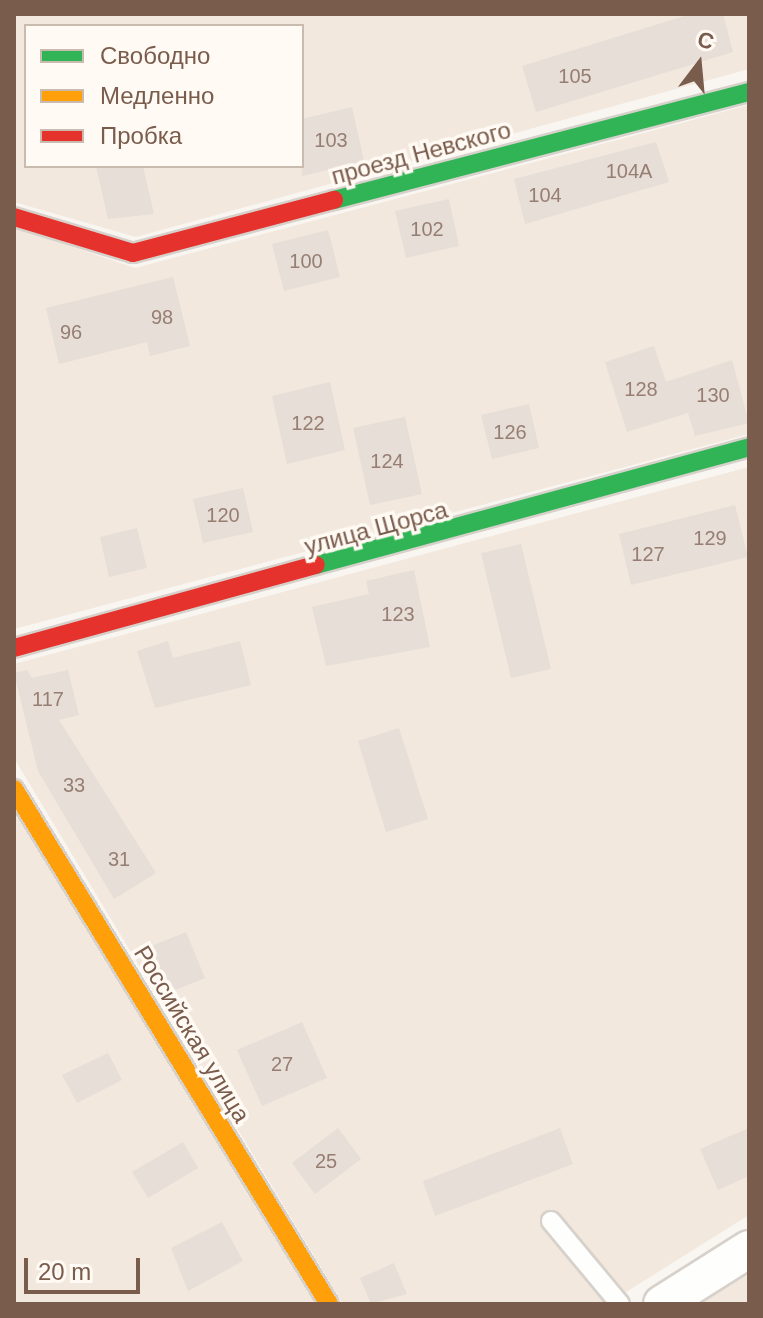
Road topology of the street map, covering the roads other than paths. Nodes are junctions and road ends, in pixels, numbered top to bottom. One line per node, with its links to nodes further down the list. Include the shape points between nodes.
1 (749, 92): 2 (street, проезд Невского, via 133,253)
2 (14, 217)
3 (749, 447): 4 (street, улица Щорса)
4 (14, 648)
5 (14, 789): 8 (street, Российская улица)
6 (551, 1221): 9 (lane)
7 (749, 1249): 10 (street)
8 (329, 1304)
9 (620, 1304)
10 (662, 1304)

